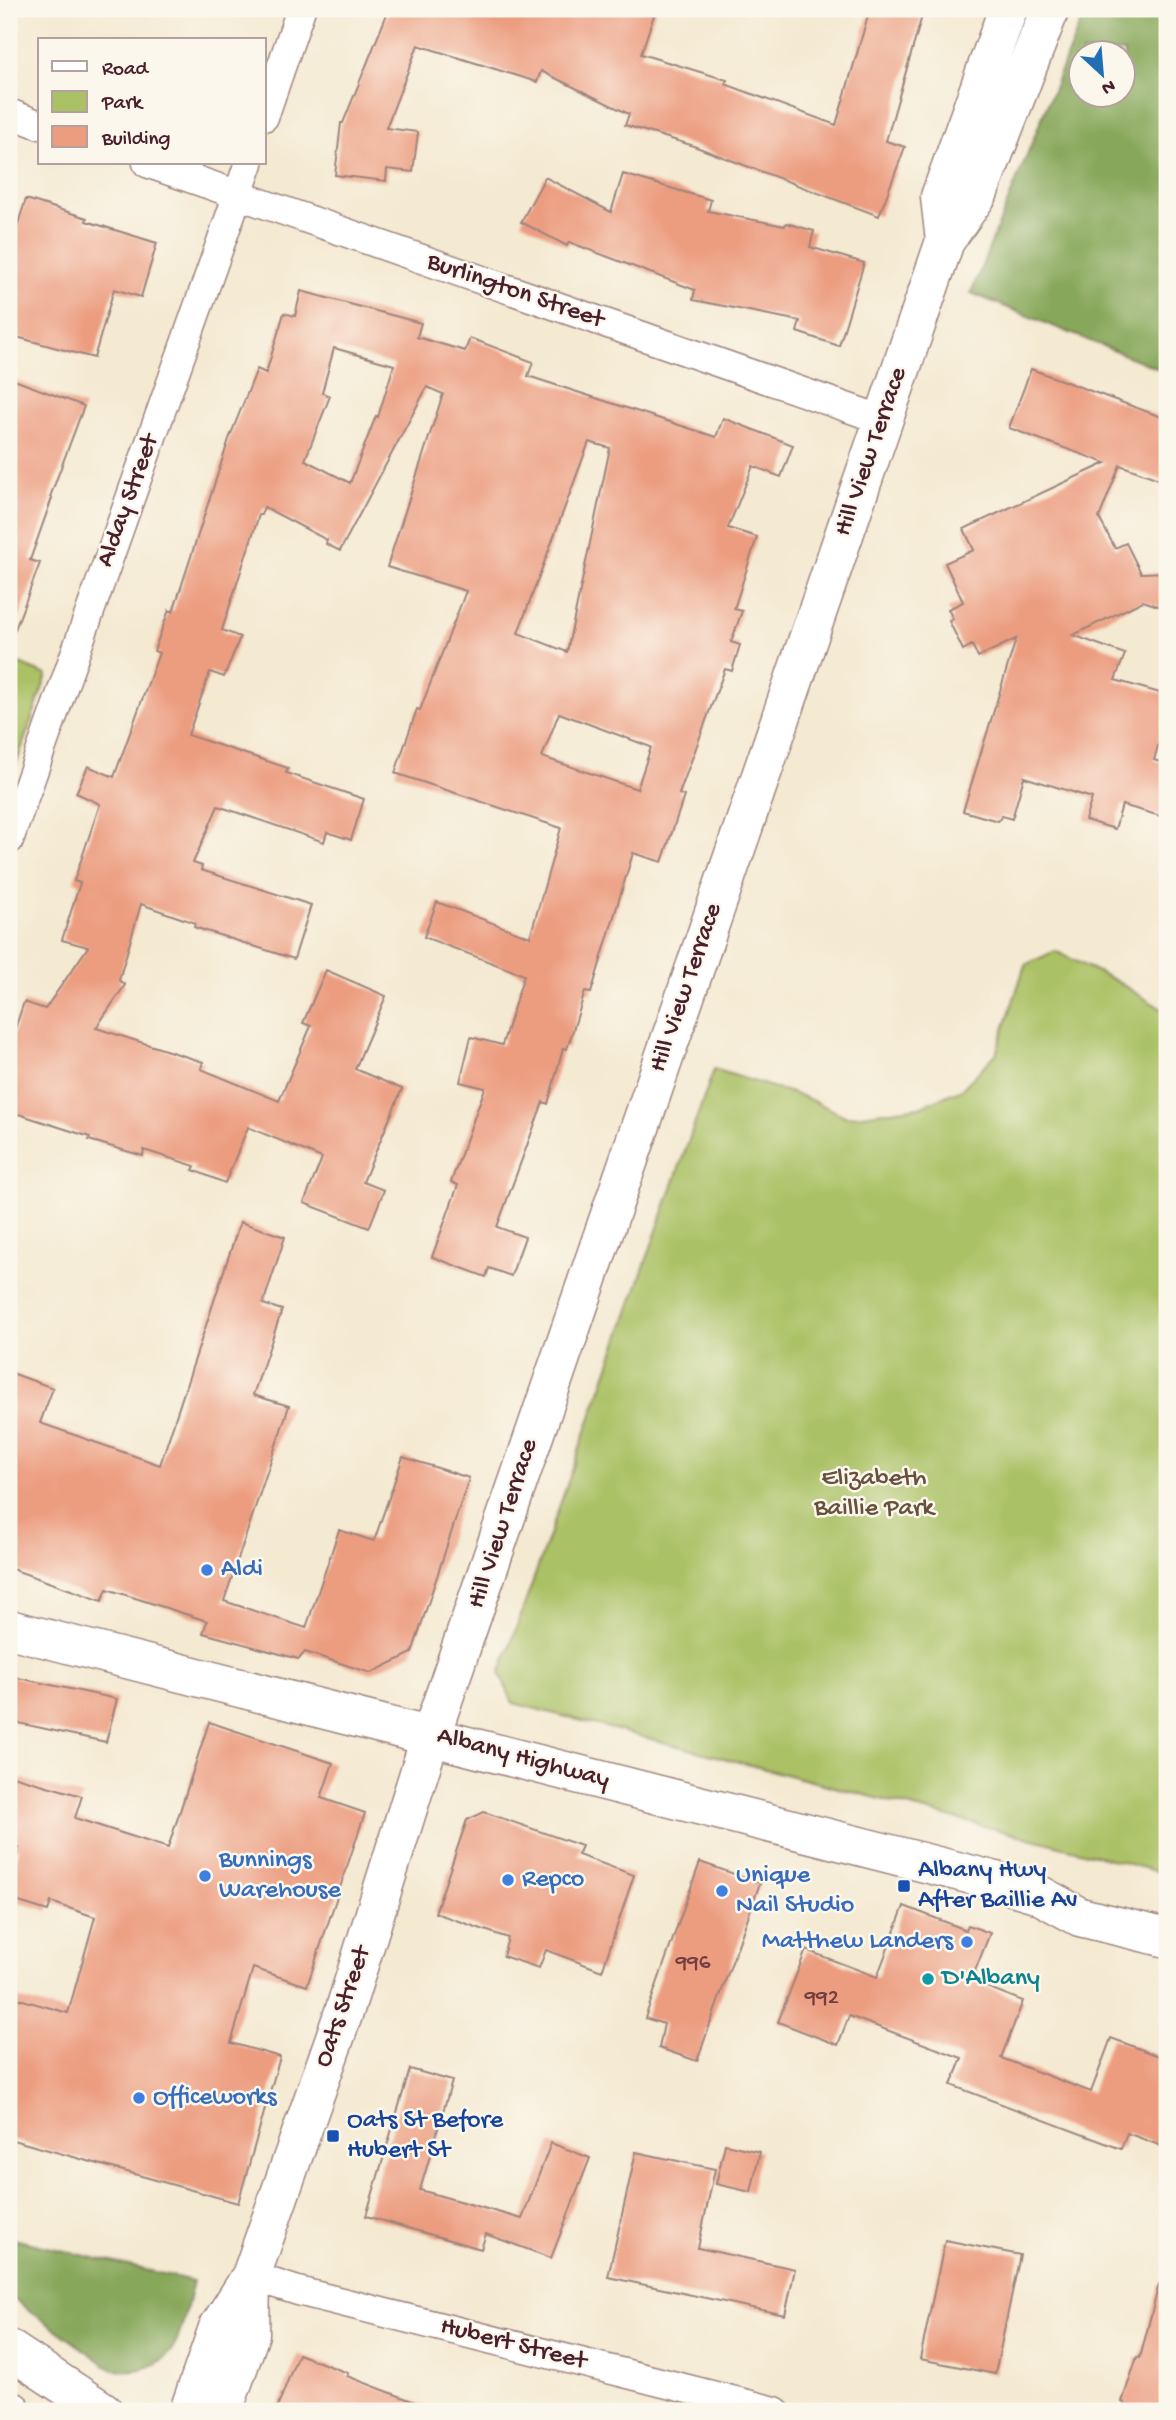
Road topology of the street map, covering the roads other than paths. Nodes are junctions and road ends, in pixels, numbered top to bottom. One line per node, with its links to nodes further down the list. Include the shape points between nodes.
1 (301, 9): 4 (street)
2 (1008, 9): 10 (main road, Hill View Terrace, via 940,197)
3 (1050, 9): 10 (main road, Hill View Terrace, via 978,194)
4 (266, 111)
5 (9, 113): 6 (street)
6 (38, 124)
7 (150, 164): 9 (street, Burlington Street)
8 (249, 164): 9 (street, Alday Street)
9 (238, 195): 11 (street, Burlington Street); 12 (street, Alday Street)
10 (944, 241): 11 (main road, Hill View Terrace)
11 (883, 420): 14 (main road, Hill View Terrace)
12 (9, 840)
13 (9, 1629): 14 (main road, Albany Highway)
14 (431, 1735): 15 (main road, Albany Highway); 18 (main road, Oats Street, via 345,2009)
15 (1036, 1893): 16 (main road, Albany Highway, via 1086,1892); 17 (main road, Albany Highway, via 1080,1917)
16 (1167, 1912)
17 (1167, 1938)
18 (251, 2276): 21 (main road, Oats Street, via 218,2328); 22 (main road, Oats Street, via 250,2334); 23 (street, Hubert Street)
19 (9, 2349): 20 (main road)
20 (103, 2411)
21 (189, 2411)
22 (223, 2411)
23 (775, 2411)

